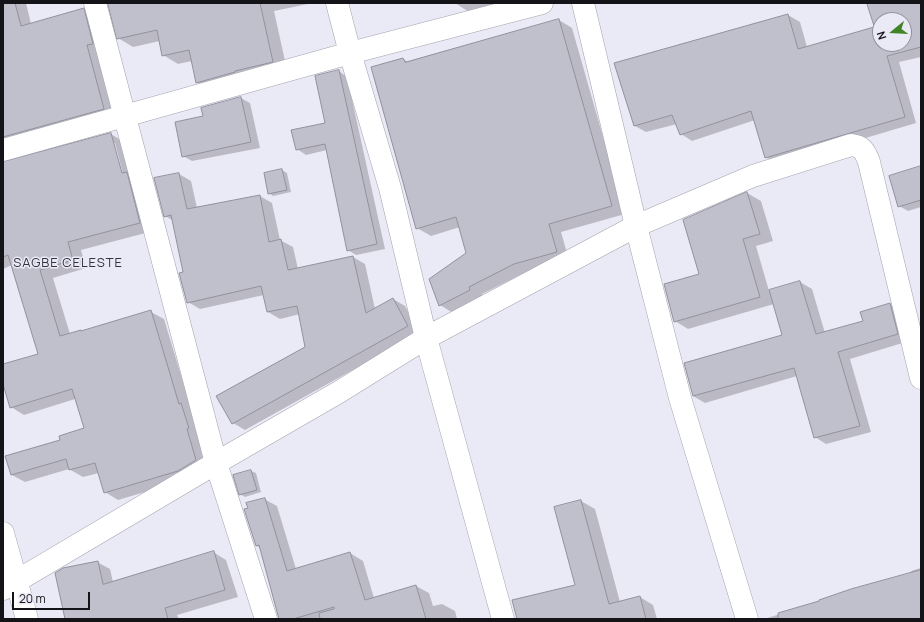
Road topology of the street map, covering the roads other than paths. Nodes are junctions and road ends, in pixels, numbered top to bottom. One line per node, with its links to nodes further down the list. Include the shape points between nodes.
1 (95, 3): 6 (street)
2 (336, 3): 5 (street)
3 (542, 3): 5 (street)
4 (582, 3): 8 (street)
5 (350, 53): 6 (street); 9 (street, via 390,188)
6 (126, 116): 7 (street); 11 (street)
7 (3, 150)
8 (636, 226): 9 (street); 10 (street, via 753,176 851,145 859,146 865,151 869,162); 17 (street, via 680,398)
9 (426, 338): 11 (street); 16 (street)
10 (921, 378)
11 (216, 463): 13 (street); 15 (street)
12 (3, 533): 13 (street)
13 (10, 585): 14 (street)
14 (27, 619)
15 (266, 619)
16 (502, 619)
17 (747, 619)

